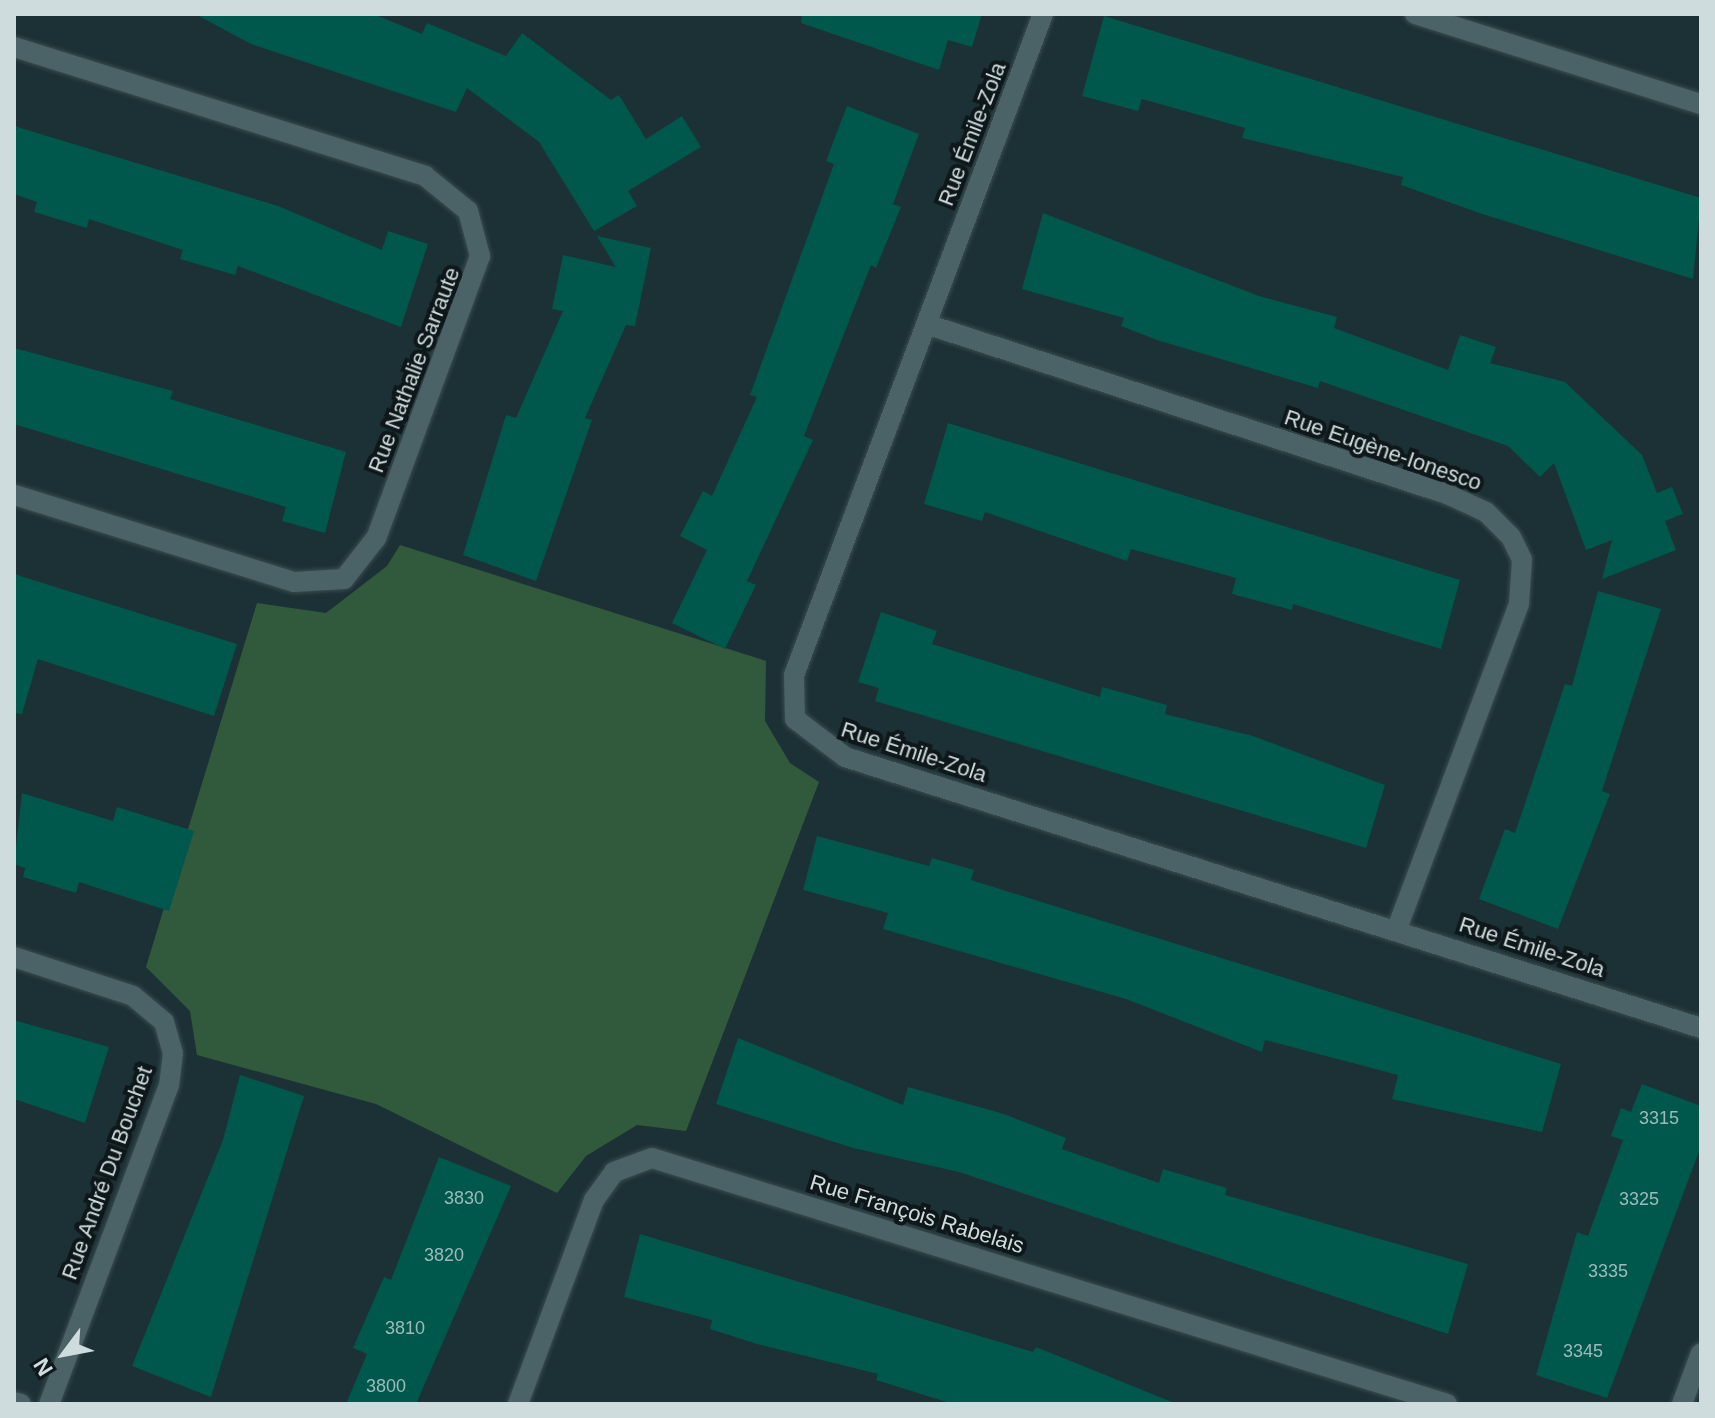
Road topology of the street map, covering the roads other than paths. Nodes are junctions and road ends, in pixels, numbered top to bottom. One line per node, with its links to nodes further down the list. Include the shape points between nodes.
1 (1043, 14): 5 (street, Rue Émile-Zola)
2 (1415, 14): 4 (street)
3 (14, 47): 6 (street, Rue Nathalie Sarraute, via 425,176 468,211 480,256 376,538 344,579 294,582)
4 (1701, 104)
5 (926, 324): 7 (street, Rue Eugène-Ionesco, via 1447,494 1486,512 1511,537 1522,560 1519,604); 7 (street, Rue Émile-Zola, via 794,675 795,719 845,757)
6 (14, 495)
7 (1397, 928): 9 (street, Rue Émile-Zola)
8 (14, 957): 13 (street, Rue André Du Bouchet, via 133,996 164,1022 173,1053 169,1085)
9 (1701, 1028)
10 (1701, 1353): 16 (street)
11 (14, 1402): 12 (street)
12 (21, 1404)
13 (49, 1404)
14 (518, 1404): 15 (street, Rue François Rabelais, via 594,1200 614,1172 652,1158)
15 (1447, 1404)
16 (1682, 1404)

